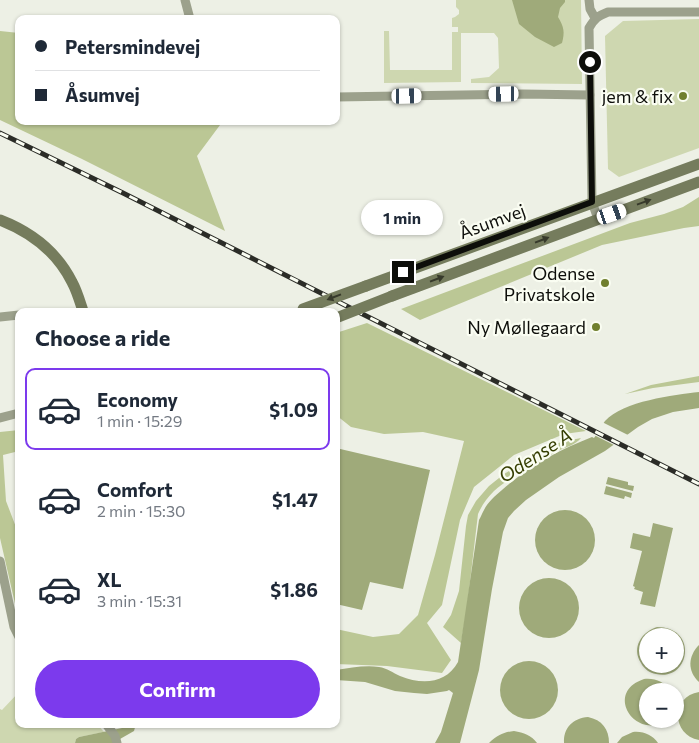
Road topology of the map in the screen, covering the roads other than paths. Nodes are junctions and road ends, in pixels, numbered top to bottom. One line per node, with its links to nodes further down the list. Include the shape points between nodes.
1 (184, 0): 4 (street)
2 (589, 0): 5 (street)
3 (699, 12): 5 (street, via 608,12)
4 (189, 15)
5 (595, 18): 6 (street, via 590,28)
6 (590, 95): 7 (street); 10 (street)
7 (340, 97)
8 (699, 164): 10 (street, Åsumvej)
9 (699, 182): 11 (street, Åsumvej, one-way to 9)
10 (592, 202): 11 (street); 14 (street, Åsumvej, one-way to 14, bridge)
11 (598, 219): 16 (street, Åsumvej, one-way to 11, bridge)
12 (0, 220): 13 (street, via 30,235 60,261)
13 (82, 308)
14 (306, 308)
15 (15, 315): 17 (street)
16 (340, 316)
17 (0, 317)
18 (0, 561): 19 (street)
19 (10, 607): 20 (street); 21 (street)
20 (0, 610)
21 (15, 629)
22 (109, 728): 23 (street)
23 (117, 743)

